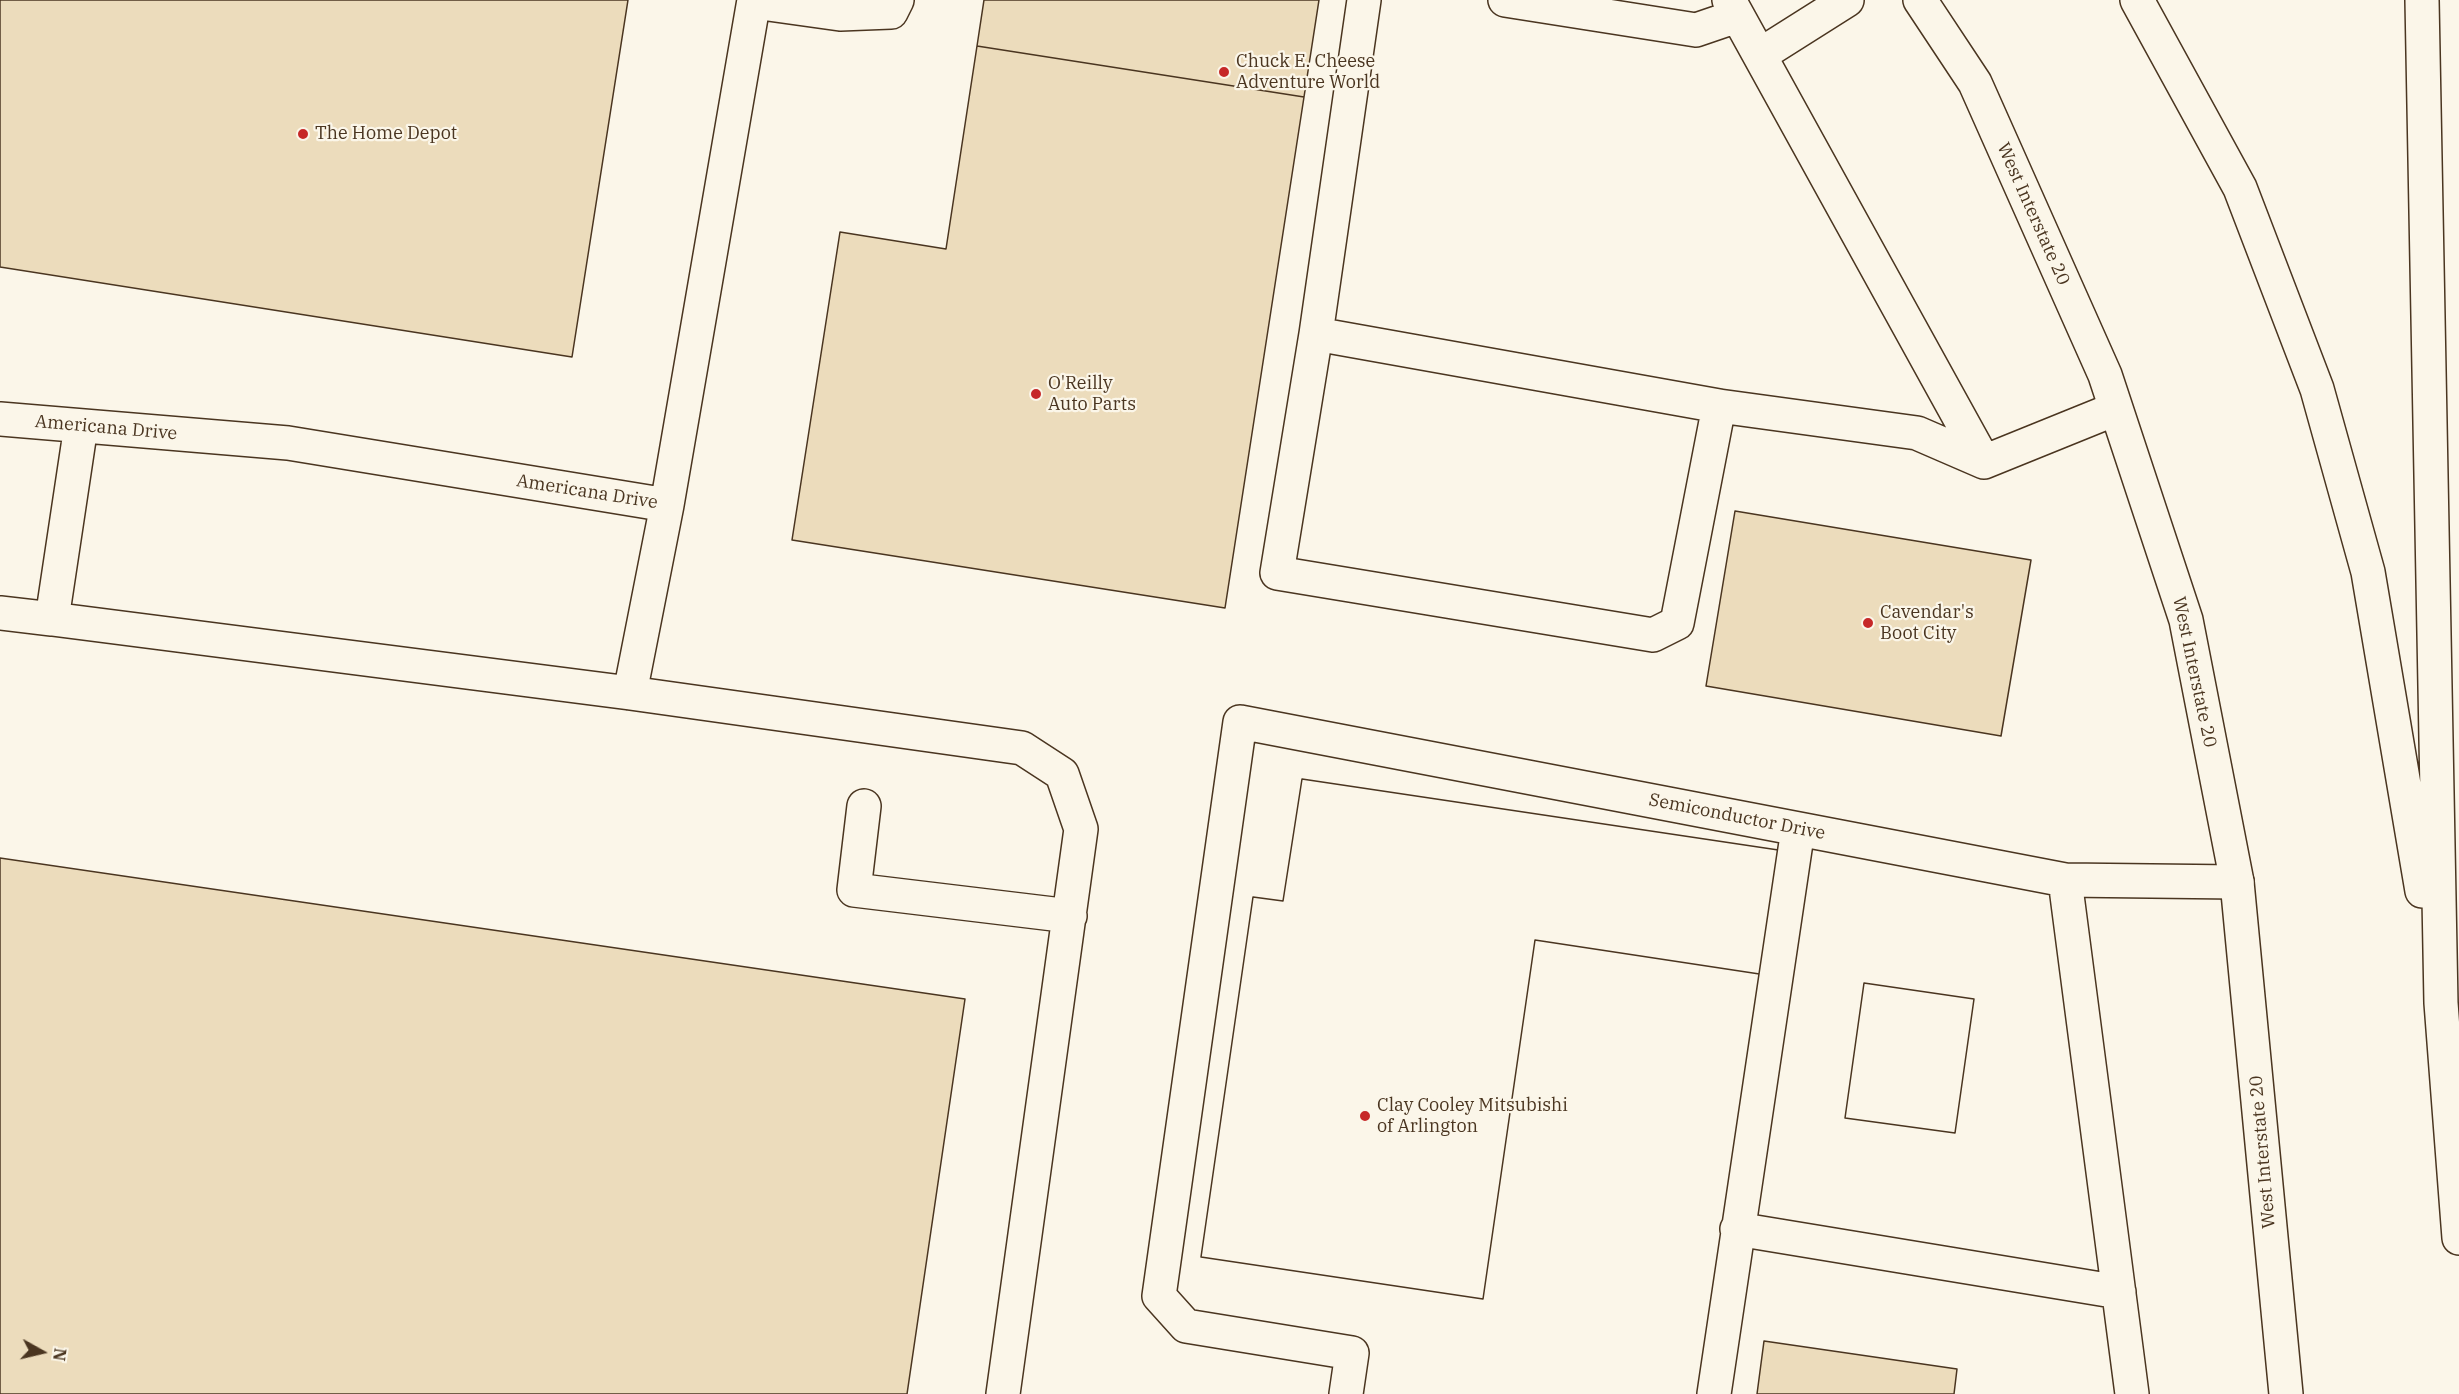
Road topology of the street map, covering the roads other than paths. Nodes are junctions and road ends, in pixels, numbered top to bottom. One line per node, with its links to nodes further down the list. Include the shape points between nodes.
1 (897, 0): 8 (main road, via 891,12 840,15)
2 (1364, 0): 11 (main road)
3 (1505, 0): 9 (main road, via 1696,30)
4 (1846, 0): 10 (main road)
5 (1920, 0): 13 (main road, West Interstate 20, via 1975,83 2104,375)
6 (2137, 0): 26 (main road, via 2240,188 2317,388 2368,572)
7 (2422, 0): 26 (main road)
8 (754, 1): 17 (main road, Americana Drive)
9 (1733, 8): 10 (main road)
10 (1760, 55): 16 (main road)
11 (1316, 334): 12 (main road); 12 (main road, via 1277,573 1653,635 1677,624)
12 (1719, 406): 16 (main road, via 1917,433)
13 (2115, 409): 16 (main road); 24 (main road, West Interstate 20, via 2186,620)
14 (0, 419): 15 (main road, Americana Drive)
15 (81, 426): 17 (main road, Americana Drive, via 288,443); 19 (main road)
16 (1984, 462)
17 (666, 505): 20 (main road)
18 (0, 613): 19 (main road)
19 (52, 619): 20 (main road)
20 (630, 693): 25 (main road, via 1022,748 1062,774 1081,829)
21 (864, 806): 25 (main road, via 854,890)
22 (1798, 829): 23 (main road, Semiconductor Drive); 27 (main road); 31 (main road, Semiconductor Drive, via 1240,722 1159,1296 1186,1326 1352,1353)
23 (2065, 880): 24 (main road, Semiconductor Drive); 29 (main road)
24 (2237, 882): 34 (main road, West Interstate 20)
25 (1070, 916): 30 (main road)
26 (2440, 1003): 28 (main road)
27 (1737, 1229): 29 (main road); 32 (main road)
28 (2459, 1238)
29 (2119, 1292): 33 (main road)
30 (1003, 1394)
31 (1346, 1394)
32 (1714, 1394)
33 (2132, 1394)
34 (2286, 1394)

